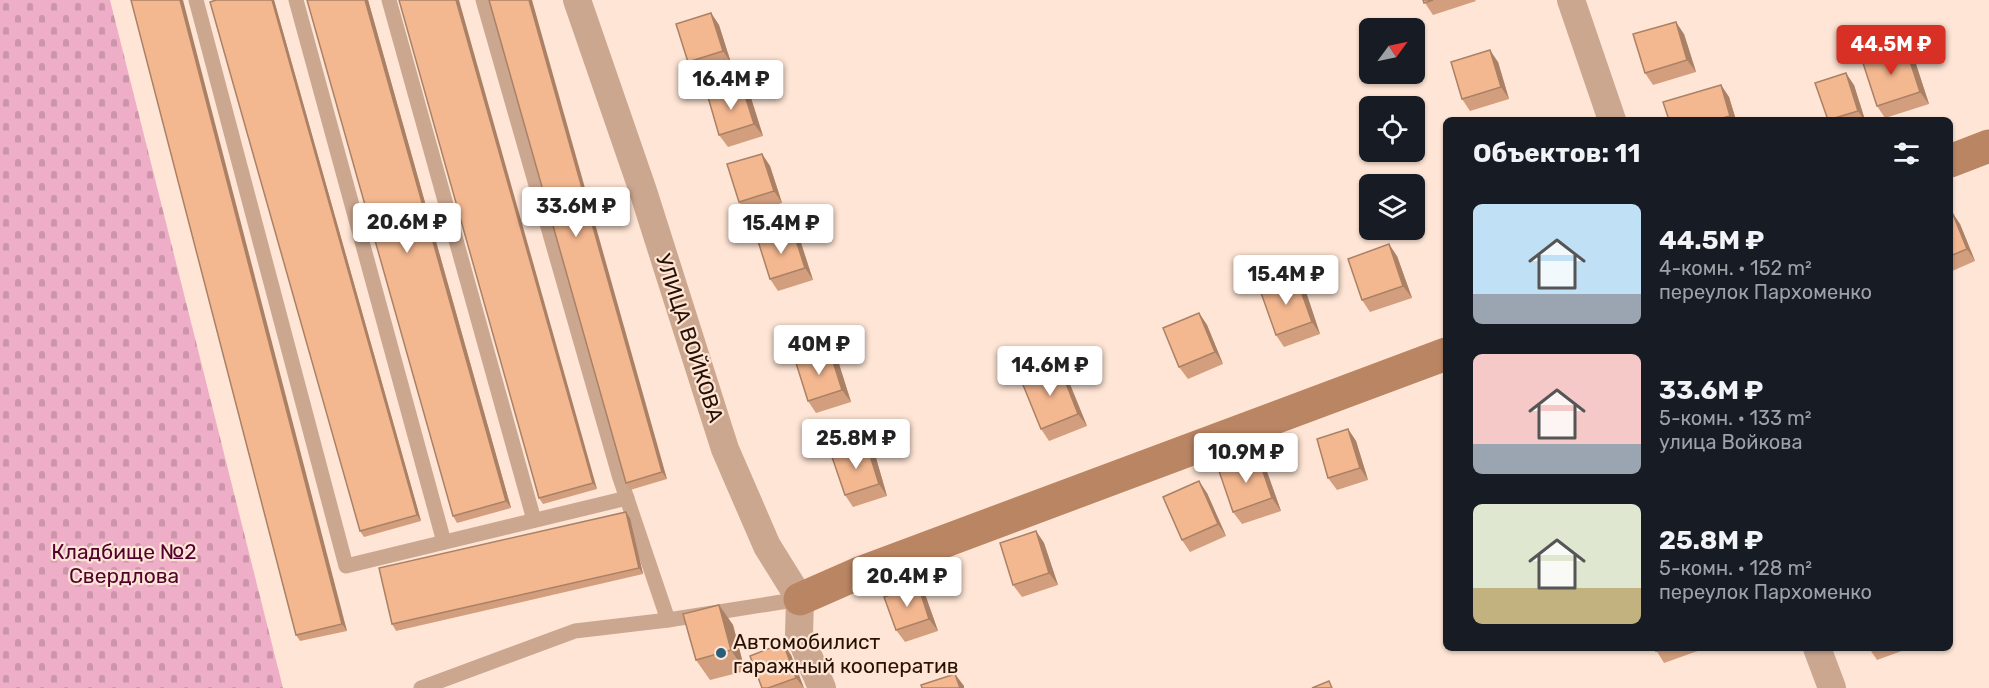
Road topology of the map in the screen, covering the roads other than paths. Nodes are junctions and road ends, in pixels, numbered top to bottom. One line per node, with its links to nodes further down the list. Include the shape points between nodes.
1 (196, 0): 13 (lane, via 346,566)
2 (296, 0): 13 (lane)
3 (389, 0): 12 (lane)
4 (483, 0): 11 (lane)
5 (577, 0): 14 (street, УЛИЦА ВОЙКОВА, via 725,449 767,546)
6 (1571, 0): 7 (street)
7 (1611, 117)
8 (1989, 146): 9 (street)
9 (1953, 160)
10 (1443, 355): 14 (street, via 856,574)
11 (627, 498): 12 (lane); 15 (lane)
12 (534, 520): 13 (lane)
13 (444, 542)
14 (801, 599): 15 (lane); 18 (street, via 799,634)
15 (669, 621): 17 (lane, via 575,631)
16 (1818, 651): 19 (street)
17 (421, 688)
18 (822, 688)
19 (1832, 688)

